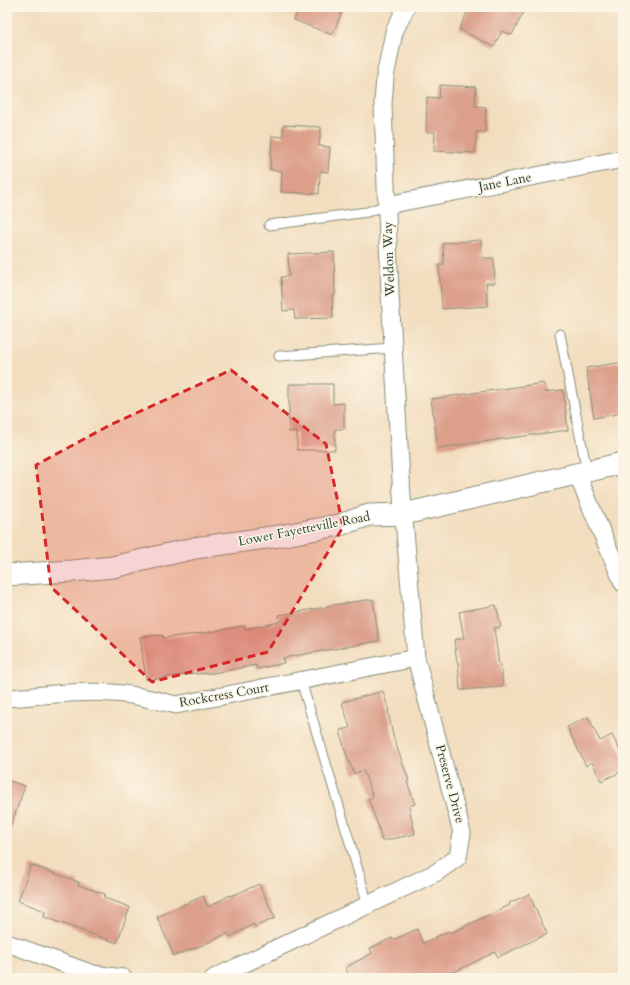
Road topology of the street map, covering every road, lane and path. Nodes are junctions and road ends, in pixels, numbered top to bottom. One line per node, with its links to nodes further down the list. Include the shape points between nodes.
1 (406, 7): 3 (street, Weldon Way, via 394,32 385,77 383,97)
2 (623, 159): 3 (street, Jane Lane)
3 (386, 205): 4 (lane, via 367,212); 6 (street, Weldon Way)
4 (269, 225)
5 (560, 334): 9 (lane)
6 (393, 348): 7 (lane); 10 (street, Weldon Way)
7 (279, 356)
8 (623, 463): 9 (street, Lower Fayetteville Road)
9 (582, 472): 10 (street, Lower Fayetteville Road); 12 (street)
10 (404, 514): 11 (street, Lower Fayetteville Road, via 369,515 339,525 195,548 113,566); 13 (street, Preserve Drive)
11 (7, 575)
12 (623, 583)
13 (416, 658): 14 (street, Rockcress Court); 16 (street, Preserve Drive, via 462,833 458,858 437,872)
14 (301, 681): 15 (street, Rockcress Court, via 176,705 113,693); 16 (lane)
15 (7, 698)
16 (368, 905): 19 (street, Preserve Drive)
17 (7, 943): 18 (street, via 93,974)
18 (123, 978)
19 (214, 978)

